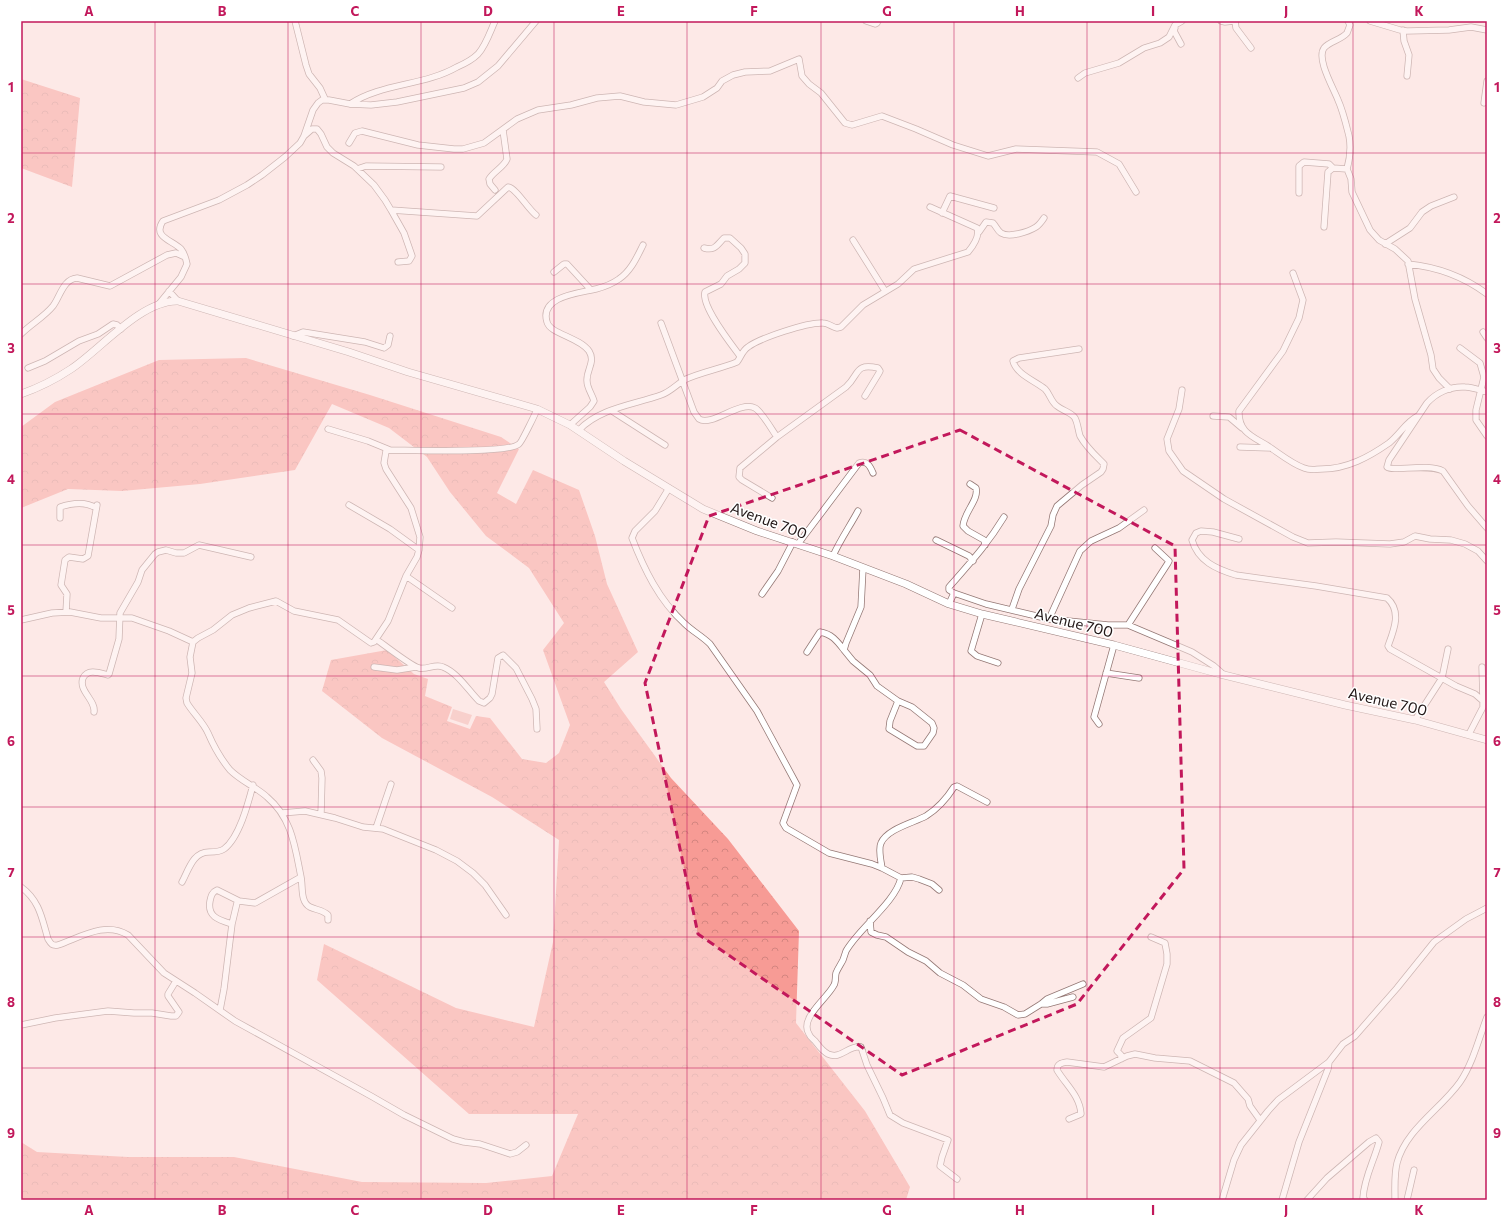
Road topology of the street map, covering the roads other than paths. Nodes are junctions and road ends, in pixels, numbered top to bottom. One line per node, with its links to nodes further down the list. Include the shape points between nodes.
1 (296, 21): 21 (street, via 306,65)
2 (495, 21): 23 (street, via 478,54 468,62 437,77 373,92)
3 (536, 21): 23 (street, via 498,66 472,85 397,102)
4 (866, 21): 5 (street, via 875,24)
5 (878, 21)
6 (1182, 21): 12 (street)
7 (1221, 21): 8 (street)
8 (1235, 21): 17 (street, via 1236,28)
9 (1348, 21): 30 (street, via 1350,25 1347,33 1324,48 1322,56 1349,137 1350,159)
10 (1370, 21): 14 (street)
11 (1475, 21): 13 (street)
12 (1176, 23): 16 (street, via 1174,31); 19 (street, via 1169,38 1144,48 1119,63 1085,73)
13 (1471, 27): 14 (street, via 1421,32); 15 (street)
14 (1403, 30): 18 (street, via 1409,55)
15 (1487, 30)
16 (1181, 44)
17 (1251, 48)
18 (1407, 76)
19 (1078, 78)
20 (1487, 80): 22 (street)
21 (325, 99): 23 (street); 25 (street, via 315,106)
22 (1484, 103)
23 (350, 104)
24 (503, 130): 26 (street, via 484,143 454,150 362,131 355,132); 31 (street, via 507,159 489,179); 32 (street, via 538,110 597,98 624,96 644,102 670,105 684,103 703,97 733,75 770,71 799,59 802,76 821,93 845,123 852,125 882,116 953,145 988,156 1016,149 1097,152 1119,164)
25 (304, 136): 28 (street, via 312,129 317,129 327,148); 47 (street, via 285,157 247,185 219,200 163,221 159,230 161,234 180,248)
26 (349, 142)
27 (441, 167): 28 (street)
28 (357, 168): 37 (street, via 386,200)
29 (1333, 168): 30 (street); 33 (street, via 1329,164 1304,162 1299,166); 41 (street, via 1327,177)
30 (1347, 169): 44 (street, via 1352,192 1370,230)
31 (495, 190)
32 (1136, 192)
33 (1299, 193)
34 (1454, 197): 44 (street, via 1422,212 1410,228)
35 (930, 207): 38 (street)
36 (994, 208): 38 (street, via 950,196)
37 (390, 210): 39 (street, via 477,216 511,188); 48 (street, via 404,233 412,256 409,261)
38 (942, 213): 42 (street, via 975,227)
39 (536, 215)
40 (1044, 218): 42 (street, via 1036,227 1010,235 1002,234 993,223 986,222)
41 (1324, 227)
42 (978, 232): 54 (street, via 968,252 914,269 898,284)
43 (853, 240): 54 (street)
44 (1385, 244): 49 (street, via 1404,255)
45 (643, 245): 52 (street, via 626,274 612,283)
46 (704, 248): 67 (street, via 710,250 724,238 730,238 745,254 746,259 742,266 726,276 721,284 705,292 704,296 718,326)
47 (185, 257): 53 (street, via 185,270); 61 (street, via 176,253 167,255 110,286 72,279 64,286 52,307)
48 (398, 262)
49 (1408, 264): 55 (street, via 1429,266 1455,275); 70 (street, via 1434,369)
50 (554, 272): 52 (street, via 567,264)
51 (1293, 273): 83 (street, via 1303,300 1302,307 1282,352 1239,411 1240,422)
52 (591, 290): 80 (street, via 556,300 547,310 549,326 582,344 592,359 587,381 594,401)
53 (169, 291): 56 (street); 57 (street)
54 (885, 291): 67 (street, via 863,305 841,327 817,323 790,329 751,344)
55 (1487, 294)
56 (178, 301): 57 (main road); 62 (main road, Avenue 700)
57 (158, 304): 59 (main road, via 141,313)
58 (661, 323): 69 (street)
59 (121, 329): 68 (street, via 113,324); 74 (main road, via 71,369)
60 (1483, 332): 64 (street)
61 (21, 334)
62 (293, 336): 63 (street, via 303,332 365,342 384,348 388,345); 76 (main road, Avenue 700)
63 (390, 336)
64 (1487, 338)
65 (1460, 348): 72 (street, via 1480,363 1484,377)
66 (1079, 349): 116 (street, via 1013,361 1029,379 1044,388 1056,406 1075,418 1079,434 1104,467 1056,509 1051,526 1019,589)
67 (740, 356): 69 (street, via 737,362)
68 (28, 368)
69 (684, 380): 77 (street, via 666,393); 85 (street, via 694,412 700,420 706,421 752,407 758,410)
70 (1450, 389): 72 (street, via 1466,387); 79 (street, via 1432,397)
71 (1182, 390): 109 (street, via 1179,409 1167,440 1169,451 1183,471 1224,499 1293,538 1308,544 1390,544 1404,542 1415,536 1450,540 1478,551)
72 (1480, 390): 73 (street); 84 (street, via 1476,420)
73 (1487, 392)
74 (21, 394)
75 (865, 396): 85 (street, via 879,373 878,368 860,368 846,387)
76 (537, 408): 80 (main road, Avenue 700); 89 (street, via 521,443 511,448)
77 (612, 410): 82 (street, via 589,421); 86 (street)
78 (1213, 416): 83 (street, via 1229,416)
79 (1418, 416): 88 (street, via 1409,421 1391,441 1361,461 1337,468 1314,471 1294,463); 99 (street, via 1387,467 1431,467 1443,471)
80 (570, 425): 82 (main road, Avenue 700)
81 (328, 429): 89 (street)
82 (579, 430): 92 (main road, Avenue 700)
83 (1246, 430): 88 (street, via 1249,435)
84 (1487, 436)
85 (778, 437): 93 (street, via 740,468 739,473 742,480)
86 (664, 445)
87 (1240, 447): 88 (street)
88 (1272, 449)
89 (390, 450): 105 (street, via 386,451 384,463 391,479 411,508 420,537)
90 (873, 473): 102 (street, via 867,463 859,463)
91 (970, 484): 103 (street, via 977,492 963,526 984,540)
92 (669, 488): 102 (main road, Avenue 700, via 710,512); 152 (street, via 655,511 635,531 632,538 652,583 683,622 710,644 757,712 797,784 783,823 786,828 829,853)
93 (772, 498)
94 (349, 505): 105 (street)
95 (1144, 510): 120 (street, via 1119,528 1091,541 1080,551)
96 (858, 511): 106 (street)
97 (1004, 517): 103 (street)
98 (60, 518): 117 (street, via 60,507 77,503 96,506 88,556 83,559 69,557 65,560 62,585 67,594)
99 (1487, 528)
100 (1239, 539): 136 (street, via 1206,531 1196,533 1192,540 1201,558 1224,572 1387,598 1392,603 1396,618 1388,647)
101 (936, 540): 108 (street, via 969,556)
102 (796, 543): 106 (main road, Avenue 700); 113 (street)
103 (985, 545): 108 (street)
104 (1155, 548): 122 (street, via 1168,563)
105 (419, 550): 111 (street)
106 (833, 556): 110 (main road, Avenue 700)
107 (250, 557): 119 (street, via 199,545 184,553 166,550 158,552 142,570)
108 (973, 561): 112 (street, via 949,587)
109 (1487, 561)
110 (863, 568): 114 (main road, Avenue 700); 127 (street, via 860,607)
111 (406, 576): 115 (street); 123 (street, via 388,621)
112 (954, 593): 114 (street); 116 (street)
113 (762, 594)
114 (949, 604): 118 (main road, Avenue 700)
115 (452, 608)
116 (1012, 610): 120 (street)
117 (66, 612): 119 (street); 121 (street)
118 (982, 614): 125 (main road, Avenue 700); 129 (street, via 971,651)
119 (119, 619): 124 (street, via 136,618); 139 (street, via 119,639 108,675 88,673 82,682 94,705)
120 (1049, 619): 122 (street)
121 (21, 620)
122 (1128, 625): 134 (street, via 1192,652)
123 (377, 640): 124 (street, via 371,643 338,620 294,611 276,601 232,615); 131 (street)
124 (193, 642): 147 (street, via 190,662 192,673 187,703 208,733 219,756 241,779)
125 (1114, 645): 133 (street); 134 (main road, Avenue 700)
126 (1448, 649): 136 (street)
127 (844, 650): 128 (street, via 834,637 820,632); 137 (street, via 870,675 877,686)
128 (807, 652)
129 (998, 664)
130 (374, 667): 131 (street, via 397,670)
131 (416, 667): 142 (street, via 444,667 484,703 492,694 498,658 503,655 516,668 532,699 536,709)
132 (1482, 667): 138 (street)
133 (1106, 672): 135 (street); 141 (street, via 1094,717)
134 (1225, 675): 140 (main road, Avenue 700)
135 (1139, 678)
136 (1442, 678): 138 (street, via 1475,694); 140 (street)
137 (898, 701): 137 (street, via 912,707 933,725 934,732 924,746 917,746 889,729)
138 (1483, 701): 143 (street, via 1483,707)
139 (94, 712)
140 (1416, 720): 143 (main road, Avenue 700)
141 (1098, 724)
142 (537, 729)
143 (1469, 734): 144 (main road, Avenue 700)
144 (1487, 740)
145 (313, 760): 150 (street, via 321,771)
146 (391, 784): 151 (street)
147 (253, 785): 149 (street, via 269,798); 155 (street, via 240,825 232,839 221,851 196,856)
148 (987, 802): 152 (street, via 957,786 954,787 947,798 926,816 884,836 880,844)
149 (282, 814): 150 (street, via 305,811); 153 (street, via 294,838)
150 (321, 814): 151 (street, via 363,827)
151 (376, 828): 160 (street, via 436,850 457,861 485,885)
152 (882, 868): 154 (street)
153 (301, 877): 158 (street, via 255,903); 161 (street, via 304,902 325,912)
154 (901, 878): 157 (street, via 919,879); 162 (street, via 894,893)
155 (182, 882)
156 (21, 887): 165 (street, via 38,905 48,939 54,946 90,932 113,929 121,931 128,935 164,973)
157 (939, 890)
158 (239, 901): 163 (street, via 235,906); 163 (street, via 217,890 211,896 209,905 212,915)
159 (1487, 908): 173 (street, via 1466,919 1434,942 1397,988)
160 (506, 915)
161 (328, 920)
162 (870, 921): 168 (street, via 871,932 886,937 926,961 940,973 981,998 1018,1015 1025,1014); 178 (street, via 846,951 836,972 834,985 808,1019 807,1030 820,1048 834,1056 848,1049 862,1047 888,1114 903,1123 948,1140 940,1166)
163 (232, 924): 169 (street)
164 (1151, 937): 172 (street, via 1165,943 1168,964 1151,1018 1123,1038 1117,1051)
165 (176, 981): 169 (street); 171 (street, via 168,994 179,1012 176,1016 152,1012 108,1011)
166 (1084, 984): 168 (street, via 1046,999)
167 (1073, 997): 168 (street)
168 (1041, 1004)
169 (220, 1010): 176 (street, via 235,1021 404,1115 452,1138 510,1154 518,1152)
170 (1487, 1017): 183 (street, via 1459,1082 1417,1129 1401,1154 1396,1171)
171 (21, 1025)
172 (1121, 1059): 174 (street, via 1104,1067 1067,1062 1057,1066 1057,1070 1077,1097 1080,1107 1081,1114); 175 (street, via 1135,1054 1190,1061 1234,1083 1248,1099)
173 (1329, 1062): 175 (street, via 1278,1100); 180 (street, via 1299,1142)
174 (1069, 1119)
175 (1260, 1120): 179 (street, via 1241,1145)
176 (526, 1145)
177 (1414, 1170): 184 (street)
178 (956, 1179)
179 (1222, 1200)
180 (1282, 1200)
181 (1307, 1200): 182 (street, via 1327,1178 1376,1138 1379,1142 1368,1173 1364,1196)
182 (1366, 1200)
183 (1395, 1200)
184 (1407, 1200)

